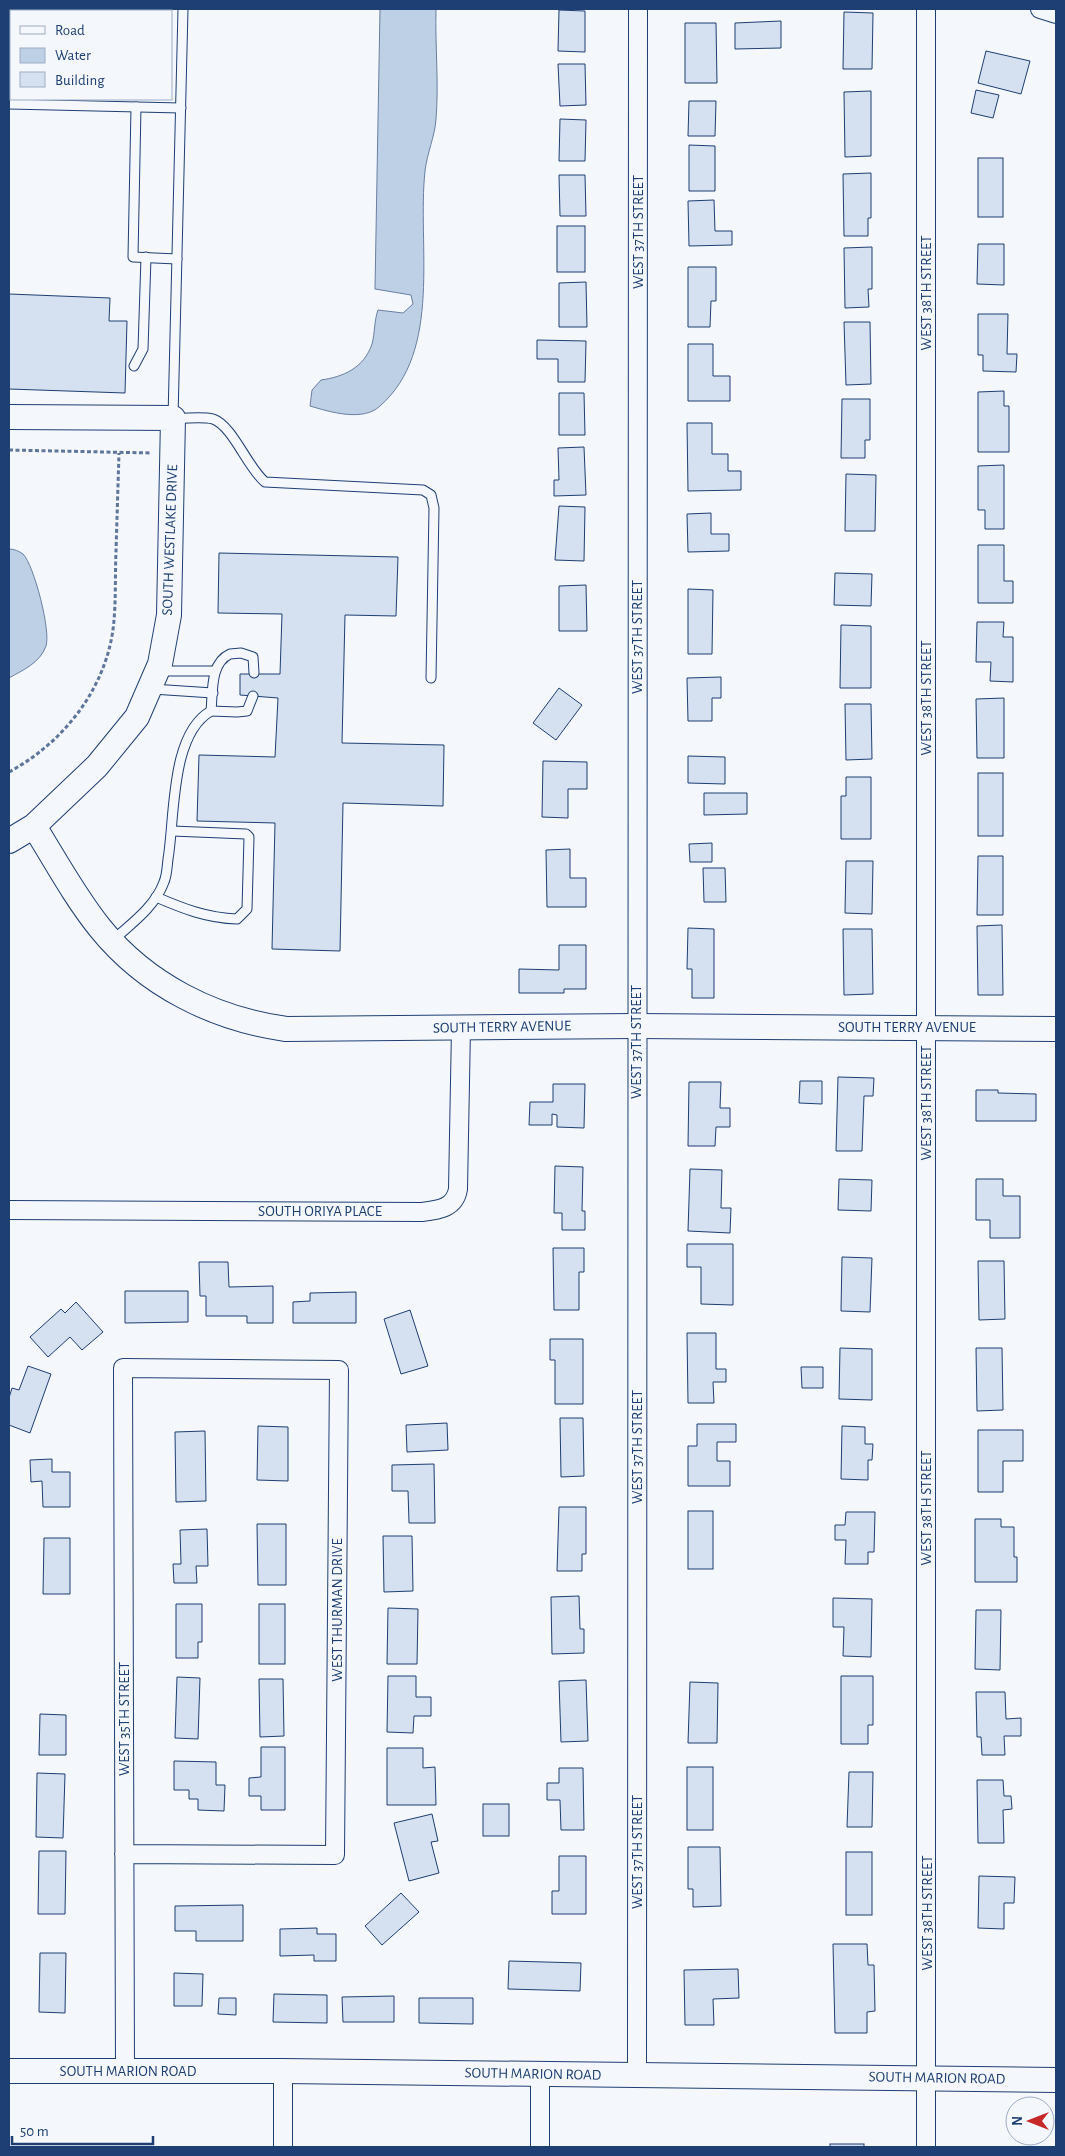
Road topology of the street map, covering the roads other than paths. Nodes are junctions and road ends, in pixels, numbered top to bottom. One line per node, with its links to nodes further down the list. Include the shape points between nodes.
1 (183, 9): 8 (lane)
2 (638, 9): 26 (street, WEST 37TH STREET)
3 (926, 9): 27 (street, WEST 38TH STREET)
4 (1040, 9): 5 (street)
5 (1056, 14)
6 (9, 104): 7 (lane)
7 (136, 107): 8 (lane); 9 (lane, via 133,257)
8 (181, 108): 10 (lane)
9 (146, 258): 10 (lane); 11 (lane, via 143,349)
10 (178, 259): 13 (lane)
11 (134, 366)
12 (9, 417): 13 (street)
13 (173, 418): 16 (lane, via 213,419 225,429 255,473 265,482 423,490 431,496 434,508); 17 (street, SOUTH WESTLAKE DRIVE, via 169,614)
14 (215, 671): 15 (lane, via 225,656 241,653 253,656); 17 (lane); 18 (lane)
15 (254, 673)
16 (431, 678)
17 (153, 680): 18 (lane); 21 (street, SOUTH WESTLAKE DRIVE, via 137,717 97,766)
18 (213, 694): 20 (lane)
19 (253, 696): 20 (lane, via 247,711)
20 (211, 711): 22 (lane, via 195,723 187,738 176,789)
21 (34, 826): 23 (street, SOUTH WESTLAKE DRIVE); 25 (street, SOUTH TERRY AVENUE)
22 (172, 831): 24 (lane, via 165,881); 24 (lane, via 246,834 249,837 247,909 237,919 218,918 189,912)
23 (9, 841)
24 (156, 897): 25 (lane)
25 (112, 942): 28 (street, SOUTH TERRY AVENUE, via 132,962 178,995 259,1025 286,1029)
26 (636, 1026): 27 (street, SOUTH TERRY AVENUE); 28 (street, SOUTH TERRY AVENUE); 37 (street, WEST 37TH STREET)
27 (926, 1027): 29 (street, SOUTH TERRY AVENUE); 38 (street, WEST 38TH STREET)
28 (462, 1028): 30 (street, SOUTH ORIYA PLACE, via 458,1189 453,1202 441,1209 422,1212)
29 (1056, 1028)
30 (9, 1210)
31 (123, 1368): 32 (street, WEST 35TH STREET); 32 (street, WEST THURMAN DRIVE, via 339,1370 336,1855)
32 (124, 1854): 34 (street, WEST 35TH STREET)
33 (9, 2070): 34 (street, SOUTH MARION ROAD)
34 (125, 2070): 35 (street, SOUTH MARION ROAD)
35 (283, 2071): 36 (street, SOUTH MARION ROAD); 40 (street)
36 (540, 2074): 37 (street, SOUTH MARION ROAD); 41 (street)
37 (637, 2075): 38 (street, SOUTH MARION ROAD)
38 (927, 2078): 39 (street, SOUTH MARION ROAD); 42 (street, WEST 38TH STREET)
39 (1056, 2080)
40 (284, 2147)
41 (540, 2147)
42 (926, 2147)

